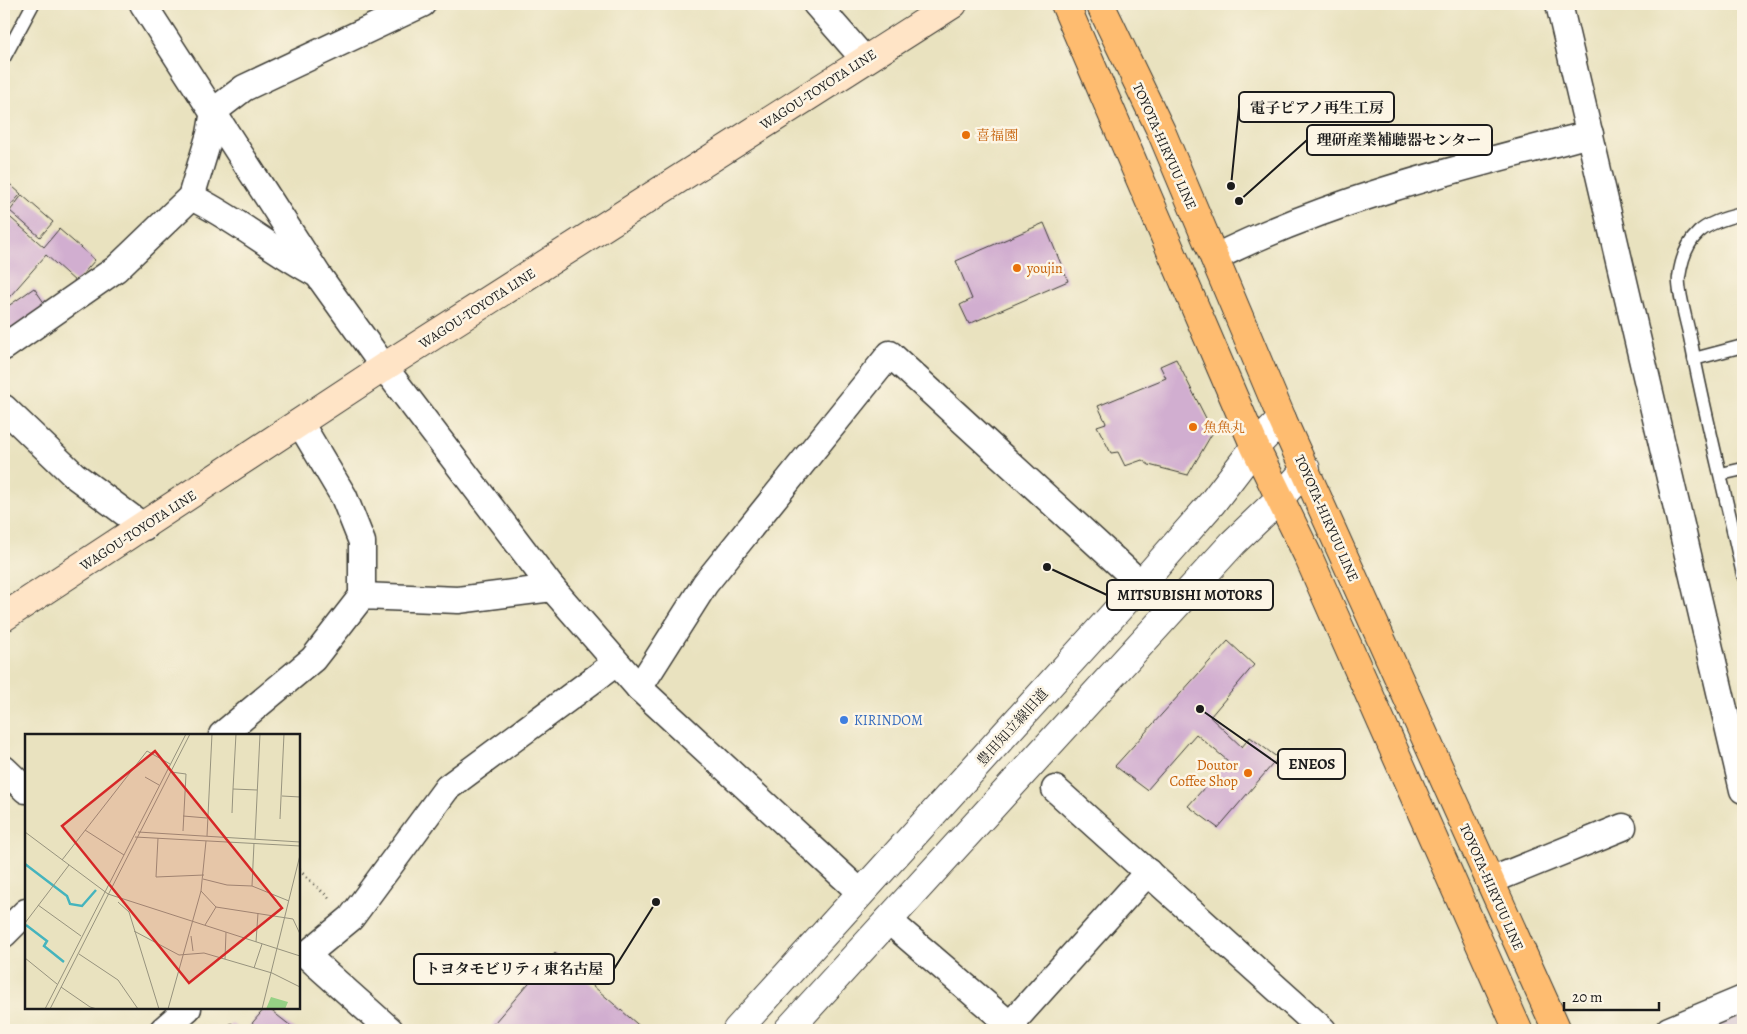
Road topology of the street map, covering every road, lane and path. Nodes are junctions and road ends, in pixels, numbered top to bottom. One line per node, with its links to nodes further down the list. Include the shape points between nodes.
1 (33, 4): 9 (lane)
2 (143, 4): 11 (street)
3 (422, 4): 11 (street, via 244,88)
4 (816, 4): 10 (street)
5 (953, 4): 10 (main road, WAGOU-TOYOTA LINE)
6 (1065, 4): 24 (main road)
7 (1100, 4): 15 (main road, TOYOTA-HIRYUU LINE, via 1161,131)
8 (1560, 4): 12 (street)
9 (4, 58)
10 (864, 59): 20 (main road, WAGOU-TOYOTA LINE)
11 (214, 111): 13 (street); 16 (street)
12 (1590, 134): 15 (street, via 1474,164 1360,199 1266,232); 42 (street)
13 (190, 197): 16 (street, via 219,211 282,255); 18 (street, via 116,269)
14 (1743, 214): 19 (lane, via 1718,219 1699,231 1686,249 1678,279)
15 (1214, 258): 22 (main road, TOYOTA-HIRYUU LINE)
16 (318, 275): 20 (street)
17 (1743, 346): 19 (lane)
18 (4, 347)
19 (1694, 359): 27 (lane)
20 (384, 368): 23 (main road, WAGOU-TOYOTA LINE); 33 (street)
21 (4, 408): 29 (street, via 74,475)
22 (1282, 419): 24 (street, 豊田知立線旧道); 26 (main road, TOYOTA-HIRYUU LINE)
23 (300, 423): 29 (main road, WAGOU-TOYOTA LINE); 34 (street, via 344,497 362,542)
24 (1255, 447): 28 (main road); 32 (street, 豊田知立線旧道, via 1212,503)
25 (1743, 468): 27 (lane)
26 (1306, 469): 28 (street); 46 (main road, TOYOTA-HIRYUU LINE)
27 (1721, 474): 30 (lane)
28 (1280, 498): 50 (street, via 1233,543); 61 (main road)
29 (144, 526): 35 (main road, WAGOU-TOYOTA LINE)
30 (1738, 527): 31 (lane)
31 (1743, 575)
32 (1141, 584): 37 (street, via 890,354 705,584); 47 (street, 豊田知立線旧道)
33 (552, 588): 34 (street, via 458,600); 36 (street)
34 (362, 596): 38 (street, via 312,659)
35 (4, 617)
36 (616, 662): 37 (street); 49 (street, via 447,788)
37 (639, 688): 47 (street)
38 (223, 734)
39 (4, 770): 40 (street)
40 (25, 789)
41 (1055, 790): 45 (street)
42 (1743, 790)
43 (1623, 826): 46 (street)
44 (300, 871): 49 (path)
45 (1148, 872): 55 (street); 60 (street)
46 (1490, 881): 62 (main road, TOYOTA-HIRYUU LINE)
47 (861, 894): 58 (street, 豊田知立線旧道)
48 (25, 913): 51 (street)
49 (351, 918): 52 (street)
50 (888, 920): 55 (street); 59 (street)
51 (4, 934)
52 (302, 956): 57 (street)
53 (1743, 999): 63 (street)
54 (187, 1009): 56 (street)
55 (1013, 1028)
56 (163, 1030)
57 (390, 1030)
58 (737, 1030)
59 (788, 1030)
60 (1323, 1030)
61 (1518, 1030)
62 (1557, 1030)
63 (1669, 1030)

